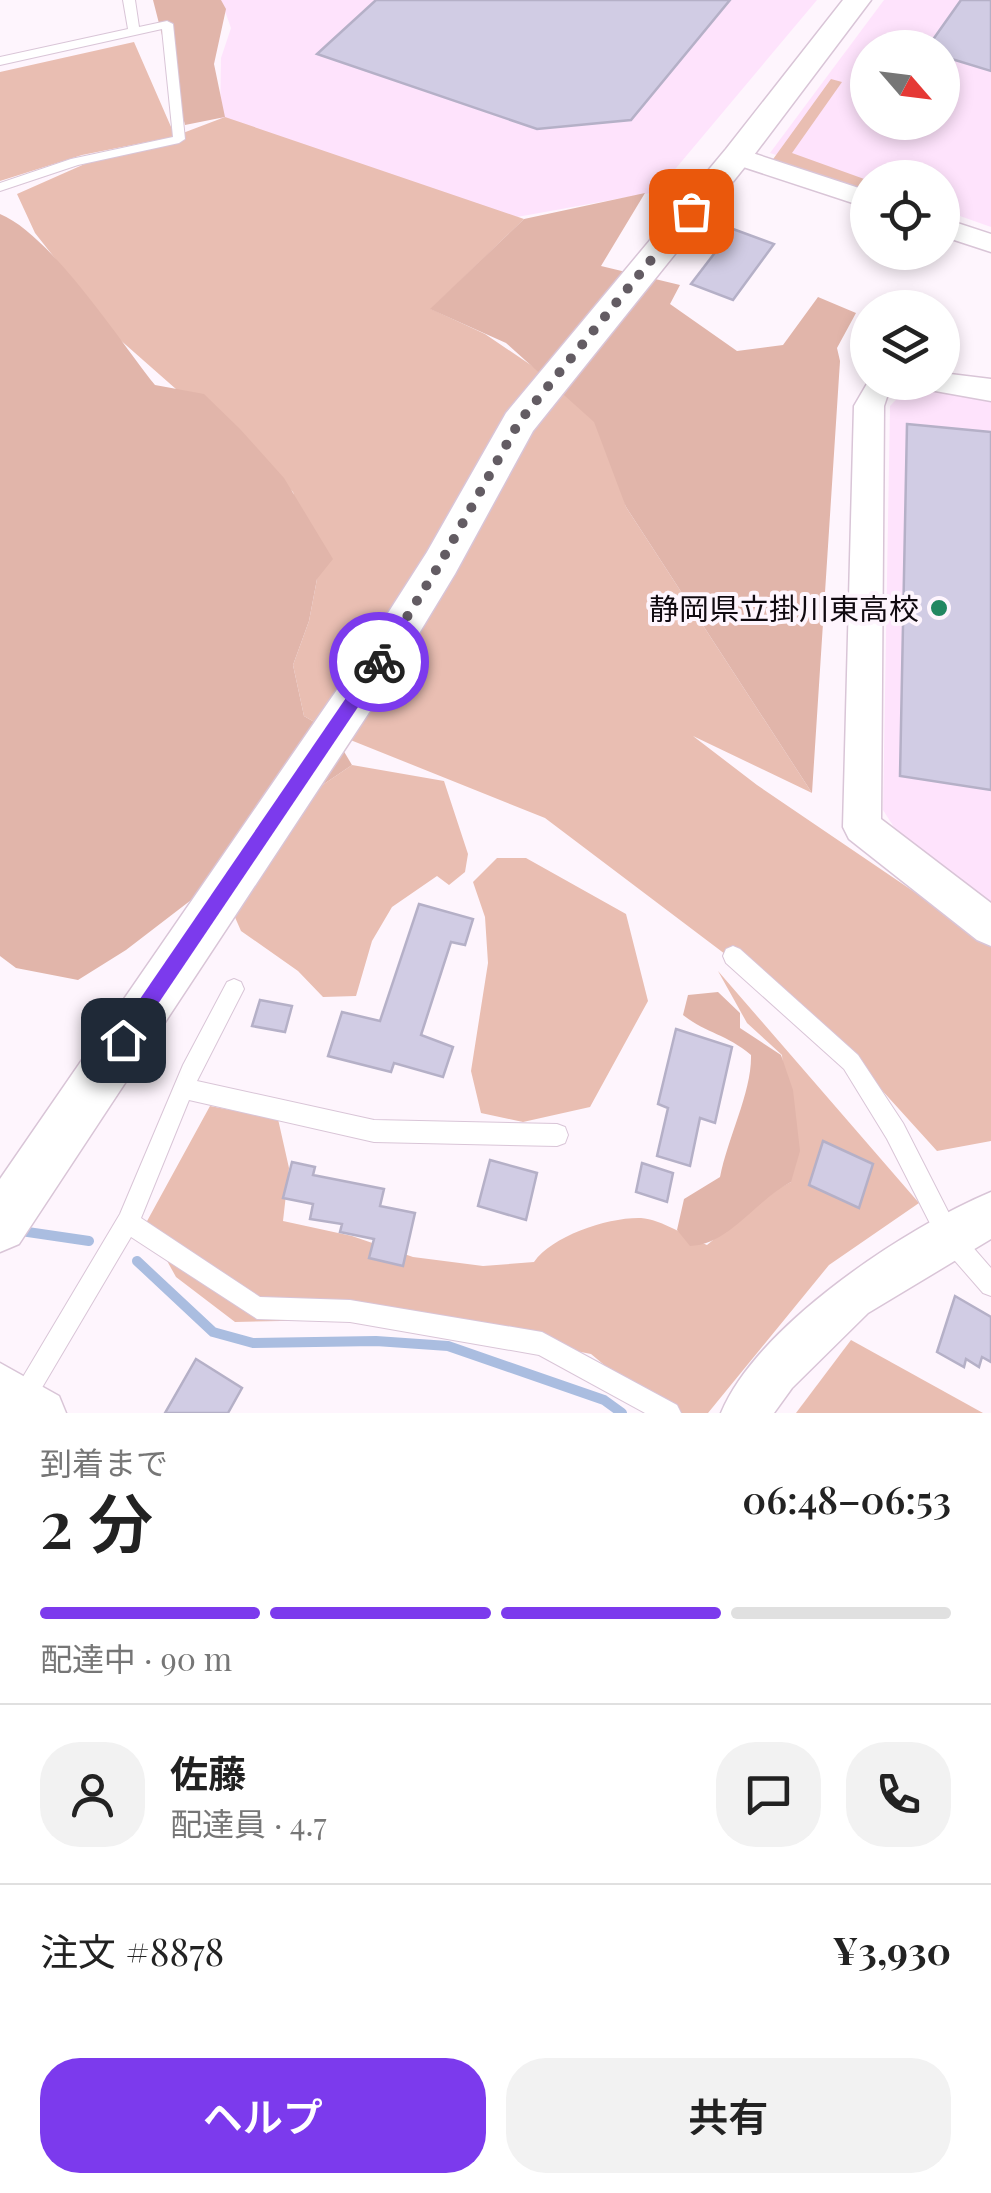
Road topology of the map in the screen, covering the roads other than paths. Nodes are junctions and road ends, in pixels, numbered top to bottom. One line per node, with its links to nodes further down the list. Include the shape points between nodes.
1 (129, 0): 3 (lane)
2 (856, 0): 5 (street)
3 (134, 32): 4 (lane); 6 (lane, via 167,24 179,139)
4 (0, 62)
5 (737, 156): 7 (street); 20 (street, via 519,422 380,661)
6 (0, 187)
7 (850, 194)
8 (960, 232): 9 (street)
9 (991, 243)
10 (960, 386): 11 (street)
11 (991, 390)
12 (871, 400): 13 (street, via 862,827)
13 (991, 928)
14 (733, 956): 21 (lane, via 851,1062 896,1130)
15 (234, 989): 16 (lane)
16 (183, 1088): 17 (lane, via 374,1131); 19 (lane)
17 (556, 1135)
18 (991, 1214): 21 (street)
19 (128, 1222): 23 (lane); 24 (lane, via 257,1308 350,1311 542,1344)
20 (0, 1225)
21 (949, 1237): 22 (lane); 25 (street, via 852,1297 776,1371)
22 (991, 1285)
23 (21, 1400)
24 (670, 1413)
25 (745, 1413)

